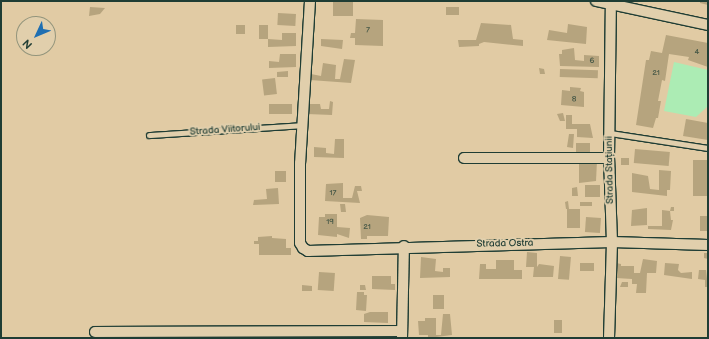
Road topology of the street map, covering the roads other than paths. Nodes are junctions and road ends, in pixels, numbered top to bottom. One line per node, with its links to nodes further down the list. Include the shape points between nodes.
1 (310, 1): 5 (street)
2 (596, 1): 3 (street)
3 (611, 3): 4 (street); 6 (street, Strada Stațiunii)
4 (708, 25)
5 (302, 125): 7 (lane, Strada Viitorului); 13 (street, Strada Ostra, via 300,243 303,248 308,251)
6 (610, 133): 8 (lane); 10 (street, Strada Stațiunii)
7 (148, 134)
8 (708, 148)
9 (464, 158): 10 (street)
10 (609, 158): 11 (street, Strada Stațiunii)
11 (612, 242): 12 (street, Strada Ostra); 13 (street, Strada Ostra); 16 (street, Strada Stațiunii)
12 (708, 244)
13 (404, 246): 15 (street)
14 (95, 332): 15 (street)
15 (402, 335)
16 (609, 338)

